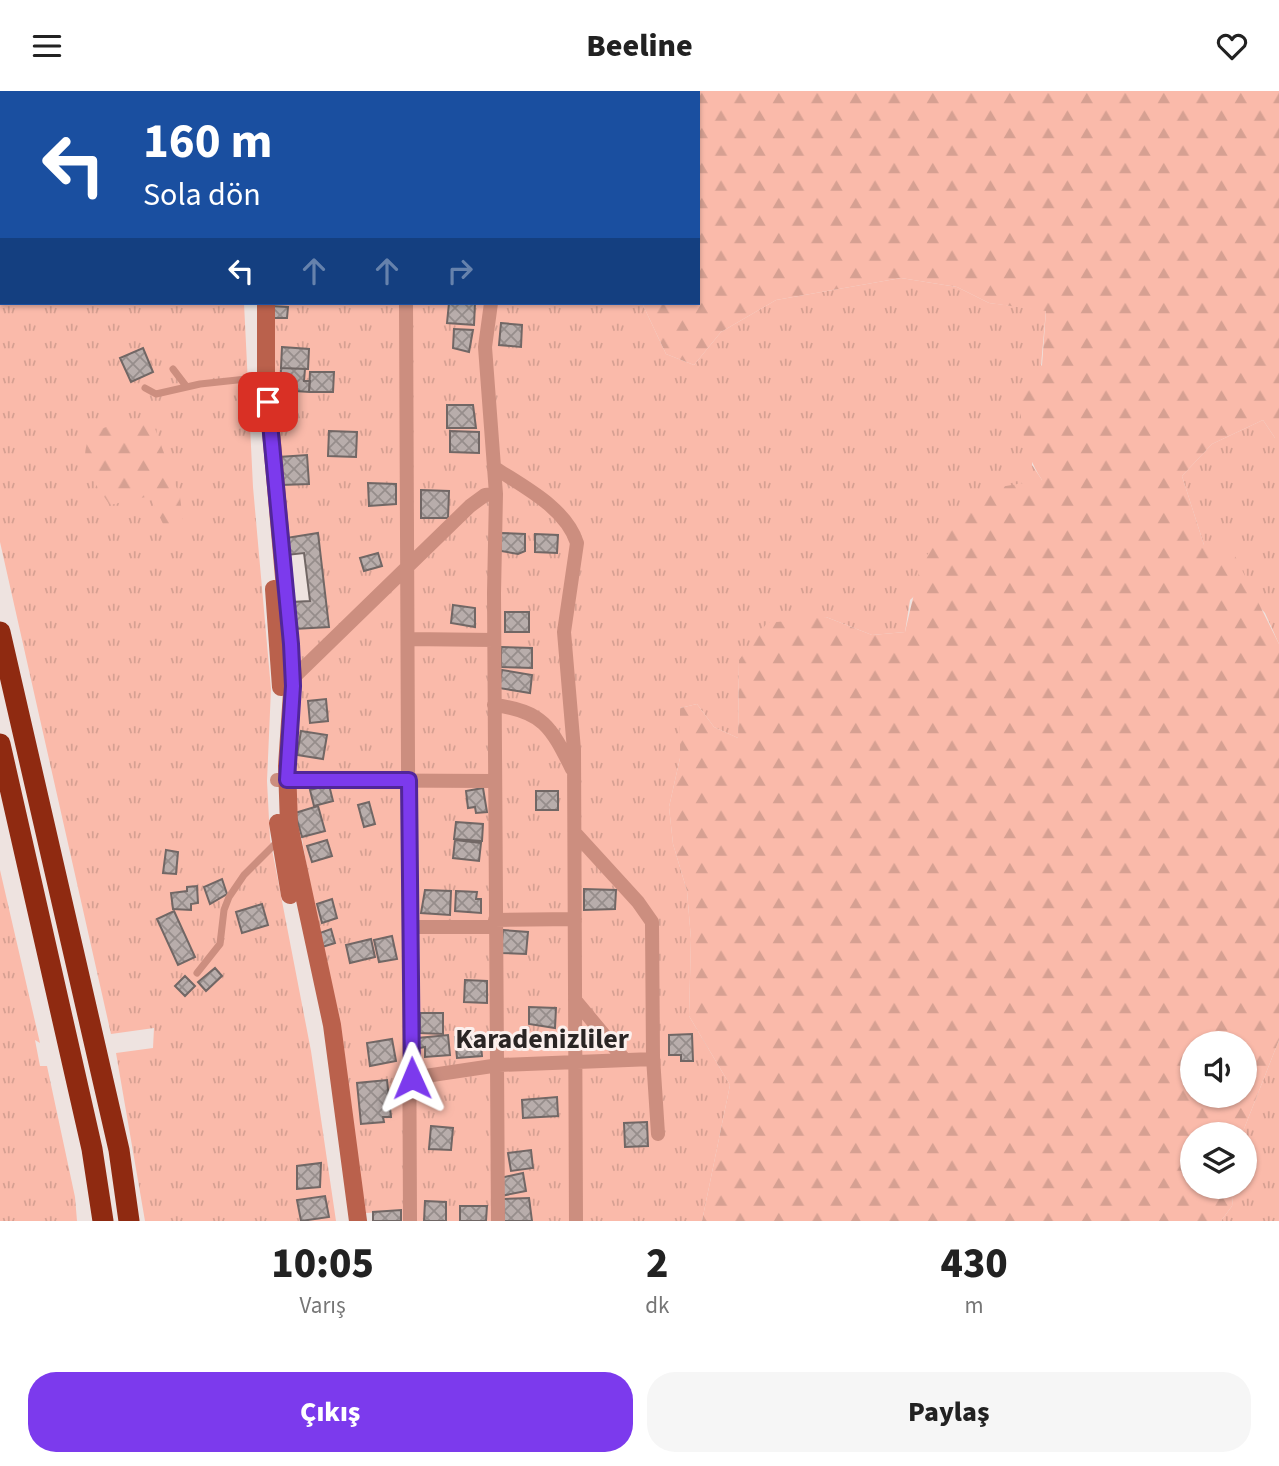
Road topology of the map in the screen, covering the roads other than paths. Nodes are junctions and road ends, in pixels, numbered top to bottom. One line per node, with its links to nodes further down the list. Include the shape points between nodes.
1 (255, 305): 6 (main road)
2 (266, 305): 15 (main road, via 266,375)
3 (406, 305): 11 (street)
4 (491, 305): 9 (street, via 485,347)
5 (173, 369): 7 (lane)
6 (257, 378): 7 (lane); 15 (main road)
7 (186, 386): 8 (lane, via 156,394)
8 (145, 388)
9 (495, 468): 10 (street); 18 (street, via 561,516 577,543 564,632)
10 (496, 494): 11 (street, via 485,495 470,506); 14 (street)
11 (408, 567): 13 (street); 15 (street)
12 (0, 632): 36 (highway, via 119,1150)
13 (408, 639): 14 (street); 20 (street)
14 (494, 640): 16 (street)
15 (287, 683): 19 (main road)
16 (494, 705): 18 (street, via 543,720); 21 (street)
17 (0, 744): 35 (highway, via 92,1149)
18 (575, 773): 22 (street)
19 (282, 780): 20 (street); 23 (main road); 38 (main road, via 332,1025)
20 (409, 780): 21 (street); 26 (street)
21 (495, 781): 25 (street)
22 (575, 833): 24 (street); 30 (street, via 652,922)
23 (279, 841): 27 (lane, via 229,897 220,944); 37 (main road, via 324,1047)
24 (575, 919): 25 (street); 28 (street)
25 (495, 924): 26 (street); 32 (street)
26 (411, 927): 33 (street)
27 (197, 973)
28 (575, 1000): 29 (street); 31 (street)
29 (624, 1059): 30 (street); 31 (street)
30 (653, 1059): 34 (street)
31 (577, 1061): 32 (street); 41 (street)
32 (499, 1065): 33 (street); 40 (street)
33 (412, 1078): 39 (street)
34 (658, 1134)
35 (103, 1221)
36 (129, 1221)
37 (348, 1221)
38 (358, 1221)
39 (410, 1221)
40 (498, 1221)
41 (576, 1221)

